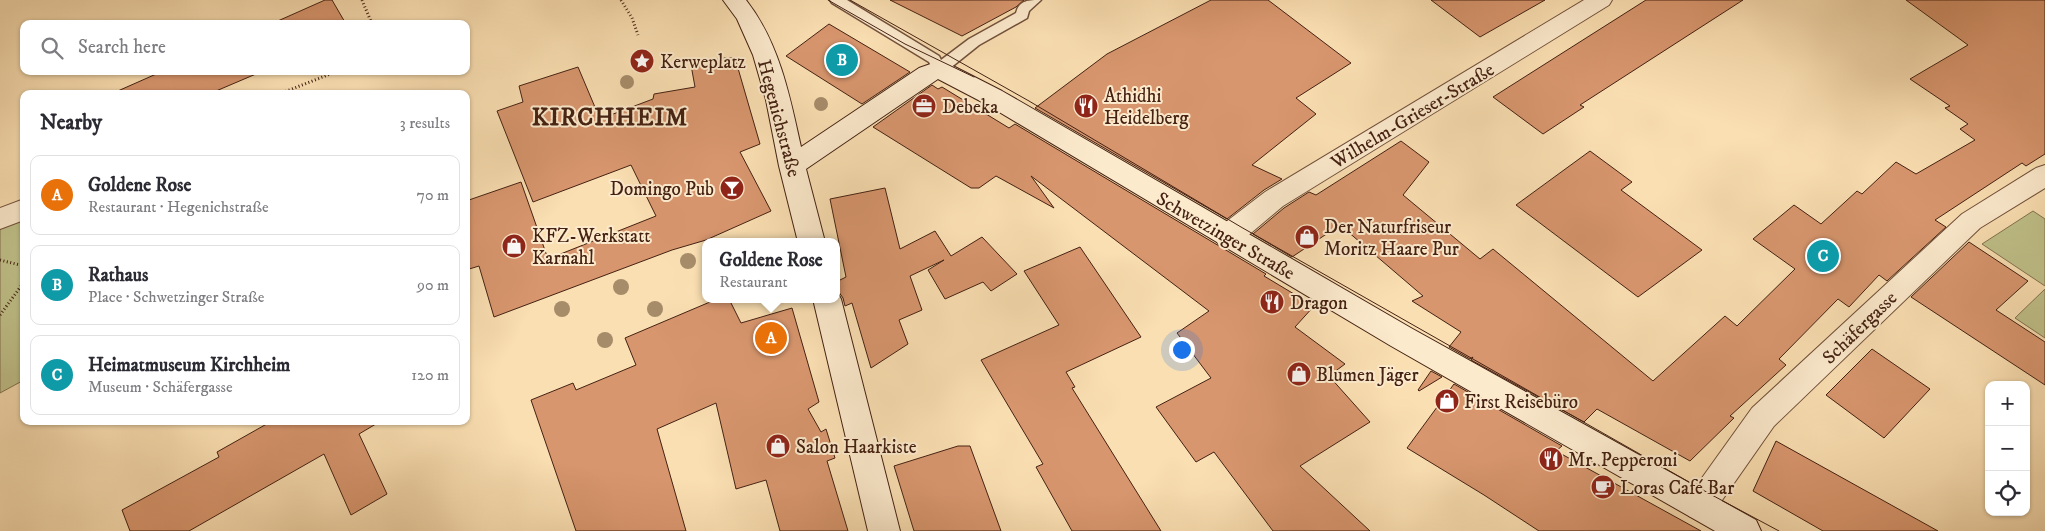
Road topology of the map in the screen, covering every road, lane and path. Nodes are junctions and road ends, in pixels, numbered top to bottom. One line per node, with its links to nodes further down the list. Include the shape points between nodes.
1 (362, 0): 7 (path)
2 (621, 0): 8 (path)
3 (734, 0): 12 (street, Hegenichstraße, via 743,9 765,56)
4 (1034, 0): 9 (lane, via 1023,8 1022,15 974,42)
5 (1601, 0): 16 (street, Wilhelm-Grieser-Straße, via 1274,199)
6 (841, 1): 9 (lane, via 934,59)
7 (370, 20)
8 (638, 35)
9 (939, 68): 12 (street); 16 (street, Schwetzinger Straße, via 994,96)
10 (328, 75): 11 (path)
11 (289, 90)
12 (792, 166): 17 (street, Hegenichstraße)
13 (2045, 175): 23 (street, Schäfergasse, via 1971,220 1763,417)
14 (20, 211): 15 (street)
15 (0, 220)
16 (1228, 236): 23 (street, Schwetzinger Straße)
17 (811, 238)
18 (0, 260): 19 (path)
19 (20, 265)
20 (20, 288): 22 (path)
21 (828, 303): 24 (street)
22 (0, 315)
23 (1700, 506): 25 (street, Schwetzinger Straße)
24 (884, 531)
25 (1744, 531)

